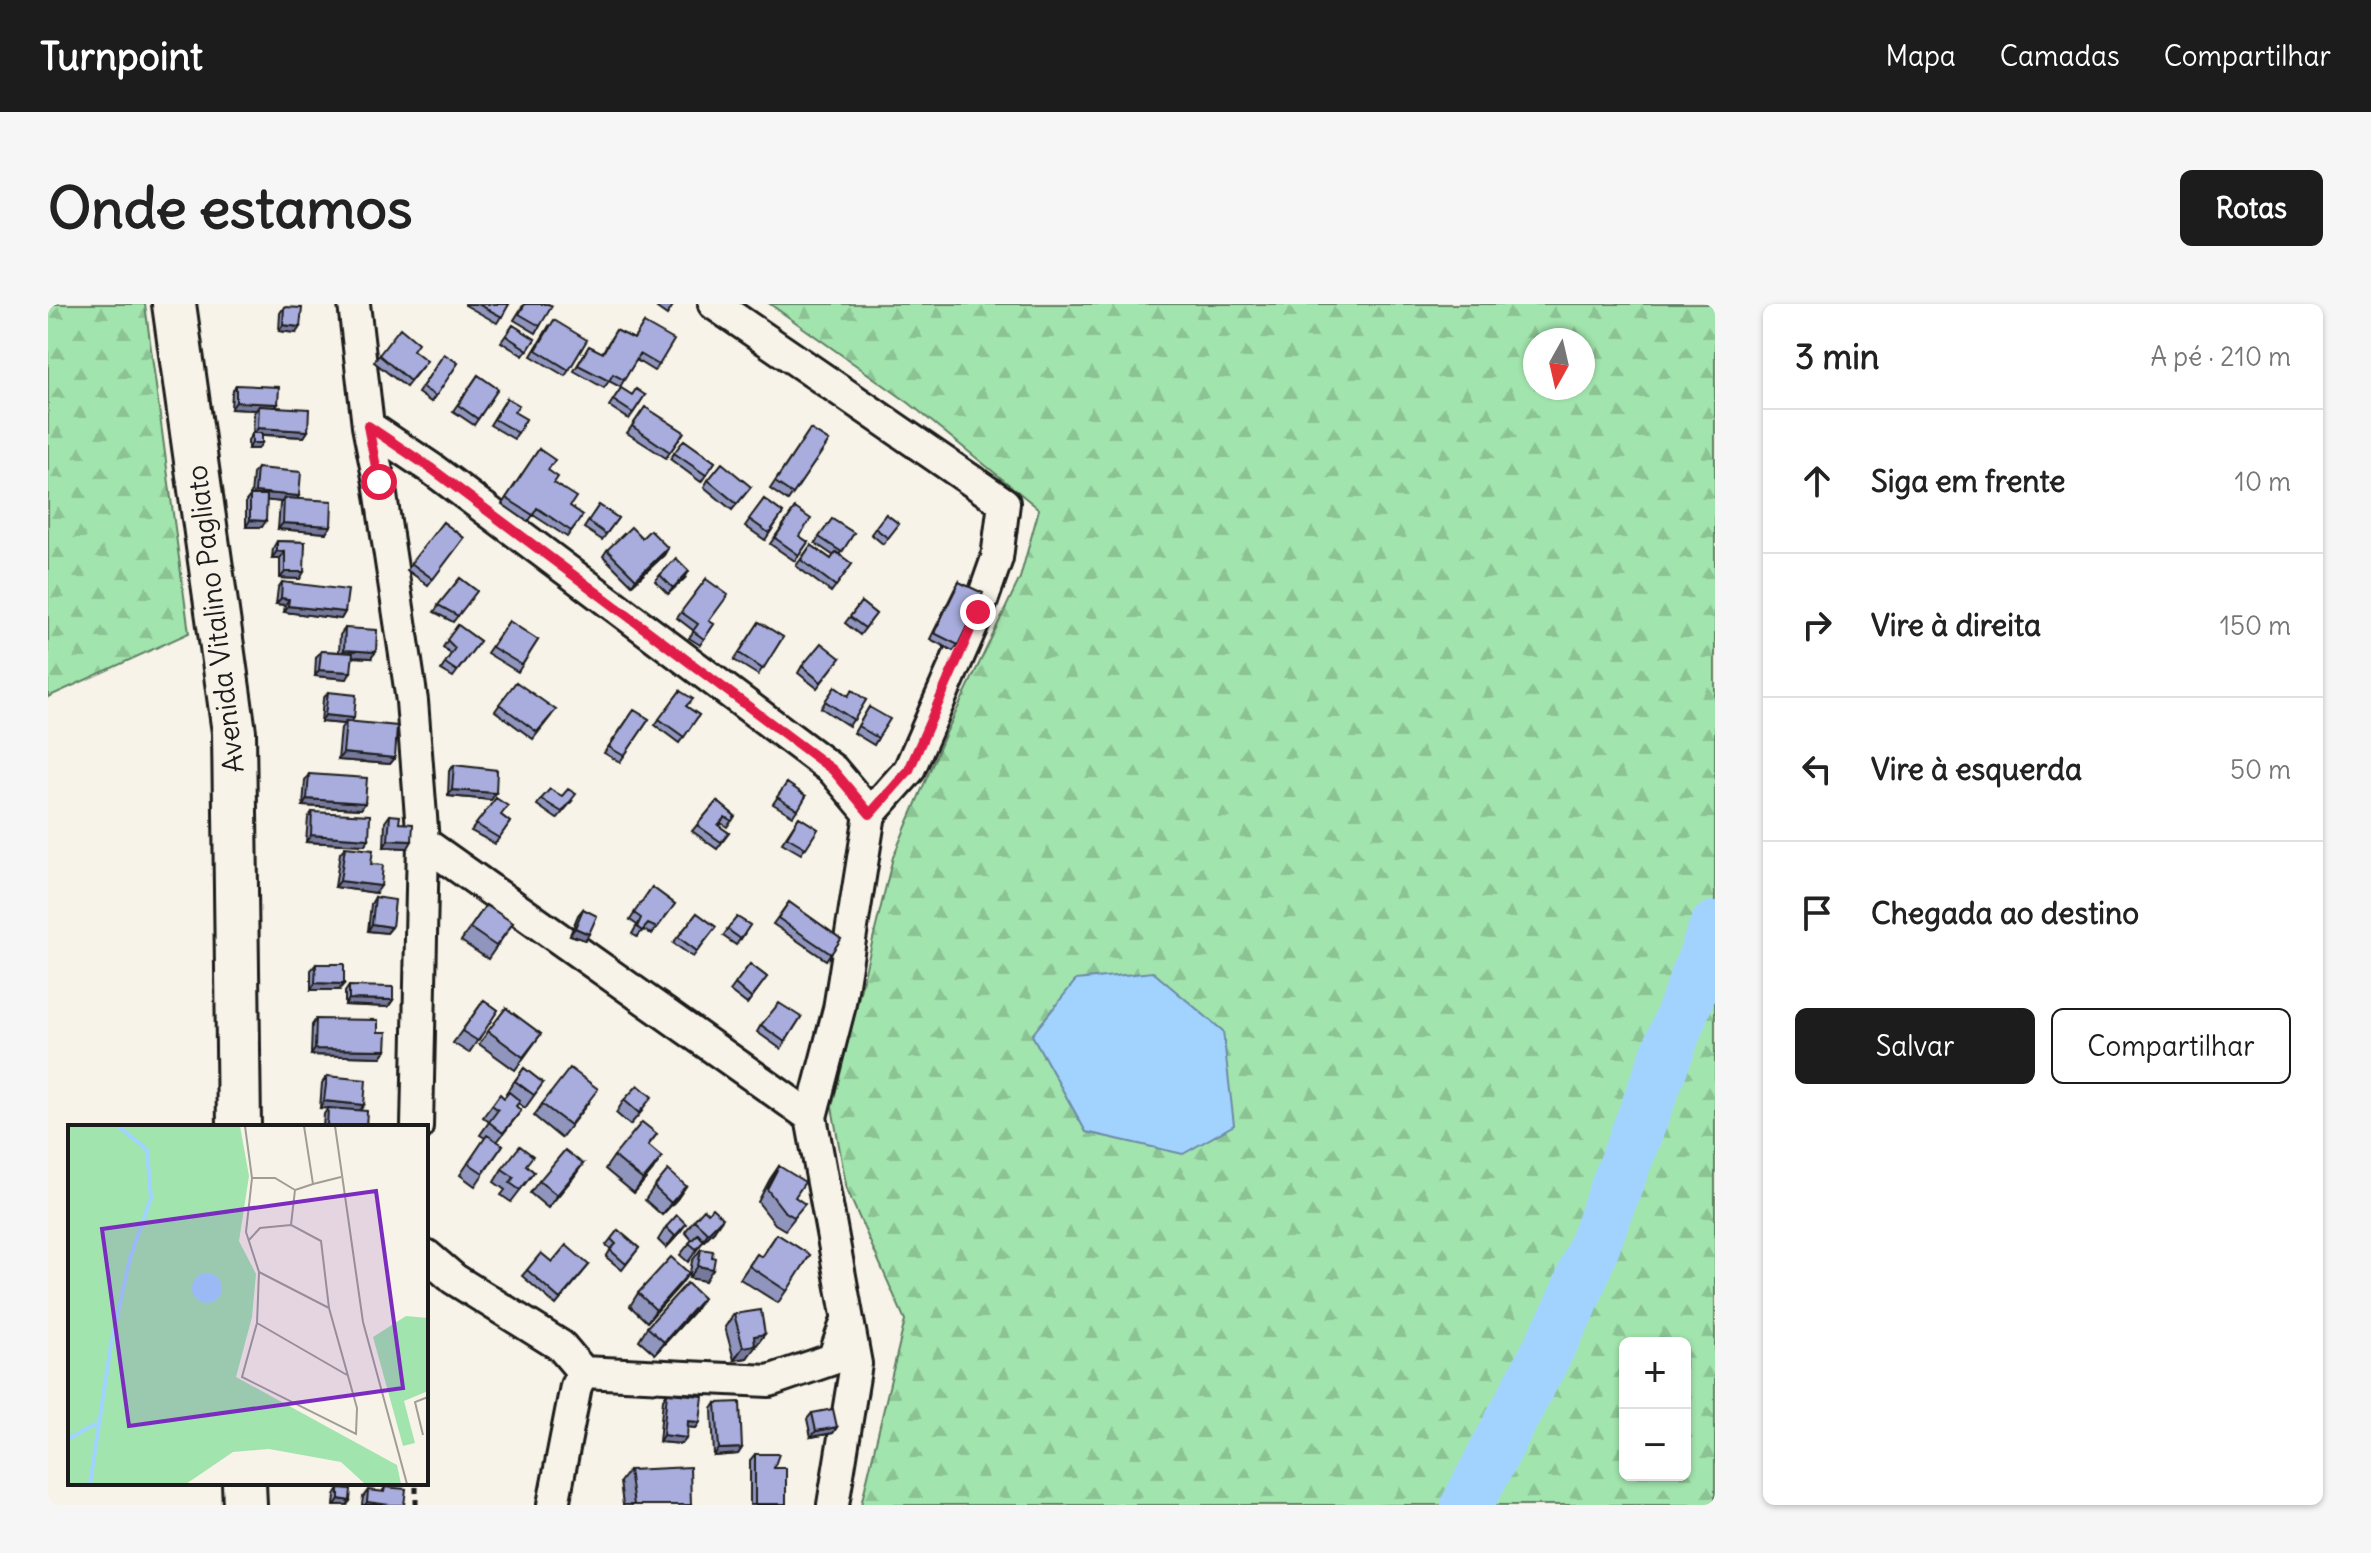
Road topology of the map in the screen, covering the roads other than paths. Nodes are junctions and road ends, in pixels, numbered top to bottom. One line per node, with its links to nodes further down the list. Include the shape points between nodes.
1 (174, 304): 8 (street, Avenida Vitalino Pagliato, via 234,732)
2 (354, 304): 4 (street)
3 (714, 304): 5 (street, via 1004,503 997,558 966,641 909,770)
4 (368, 426): 5 (street, via 833,770); 6 (street, via 412,701)
5 (870, 814): 7 (street, via 839,1009)
6 (423, 842): 7 (street); 9 (street)
7 (811, 1117): 11 (street)
8 (239, 1125)
9 (417, 1125)
10 (428, 1257): 12 (street, via 454,1279 561,1346)
11 (848, 1318): 12 (street, via 833,1359 769,1381); 16 (street, via 856,1364)
12 (583, 1372): 15 (street)
13 (244, 1485): 14 (street)
14 (245, 1505)
15 (553, 1505)
16 (833, 1505)

